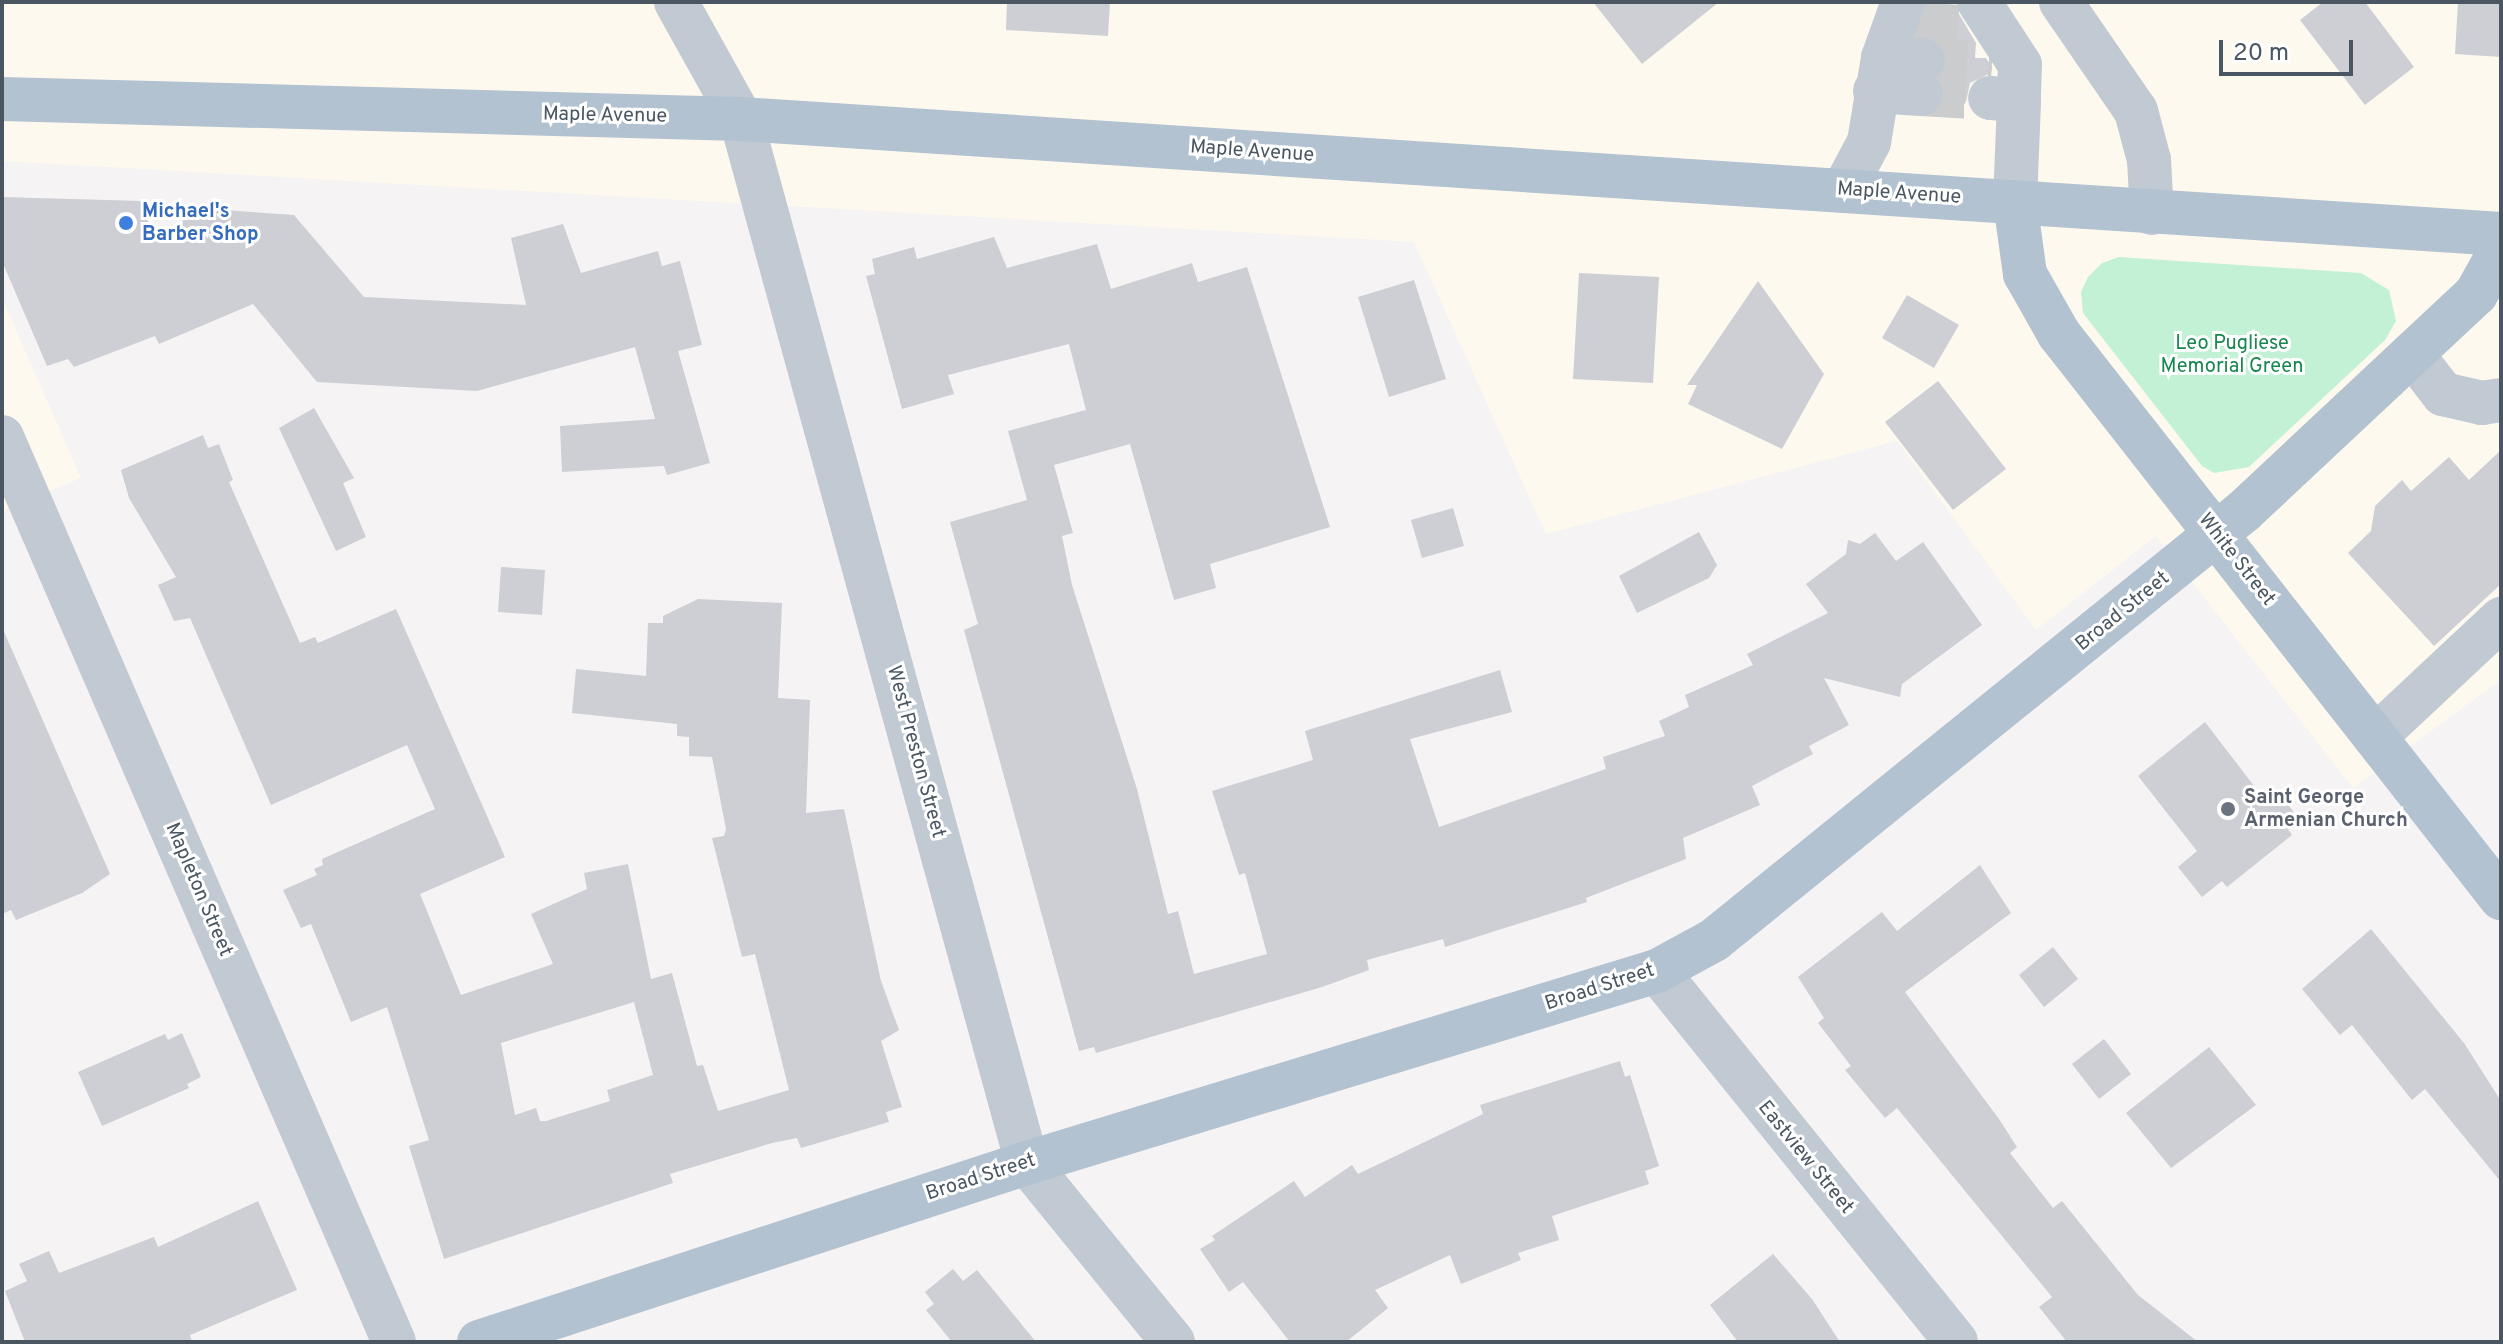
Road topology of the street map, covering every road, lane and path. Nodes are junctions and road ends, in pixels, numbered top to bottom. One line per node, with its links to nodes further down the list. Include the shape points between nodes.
1 (676, 2): 6 (street, West Preston Street)
2 (2061, 2): 9 (street, via 2136,111 2149,160)
3 (1901, 50): 7 (street, via 1869,142)
4 (1997, 55): 8 (street)
5 (2, 99): 6 (main road, Maple Avenue)
6 (741, 119): 7 (main road, Maple Avenue); 20 (street, West Preston Street)
7 (1843, 191): 8 (main road, Maple Avenue)
8 (2015, 202): 9 (main road, Maple Avenue); 15 (main road, White Street, via 2025,274 2054,326)
9 (2152, 213): 10 (main road, Maple Avenue)
10 (2501, 234)
11 (2501, 249): 12 (main road, Broad Street, via 2476,294)
12 (2412, 354): 13 (street, via 2443,394 2482,403); 15 (main road, Broad Street)
13 (2501, 400)
14 (2, 437): 21 (street, Mapleton Street)
15 (2216, 535): 17 (main road, White Street); 19 (main road, Broad Street, via 1714,940)
16 (2499, 622): 17 (street)
17 (2375, 737): 18 (main road, White Street)
18 (2501, 898)
19 (1657, 971): 20 (main road, Broad Street); 24 (street, Eastview Street)
20 (1027, 1163): 22 (main road, Broad Street); 23 (street, West Preston Street)
21 (394, 1342)
22 (479, 1342)
23 (1173, 1342)
24 (1956, 1342)

